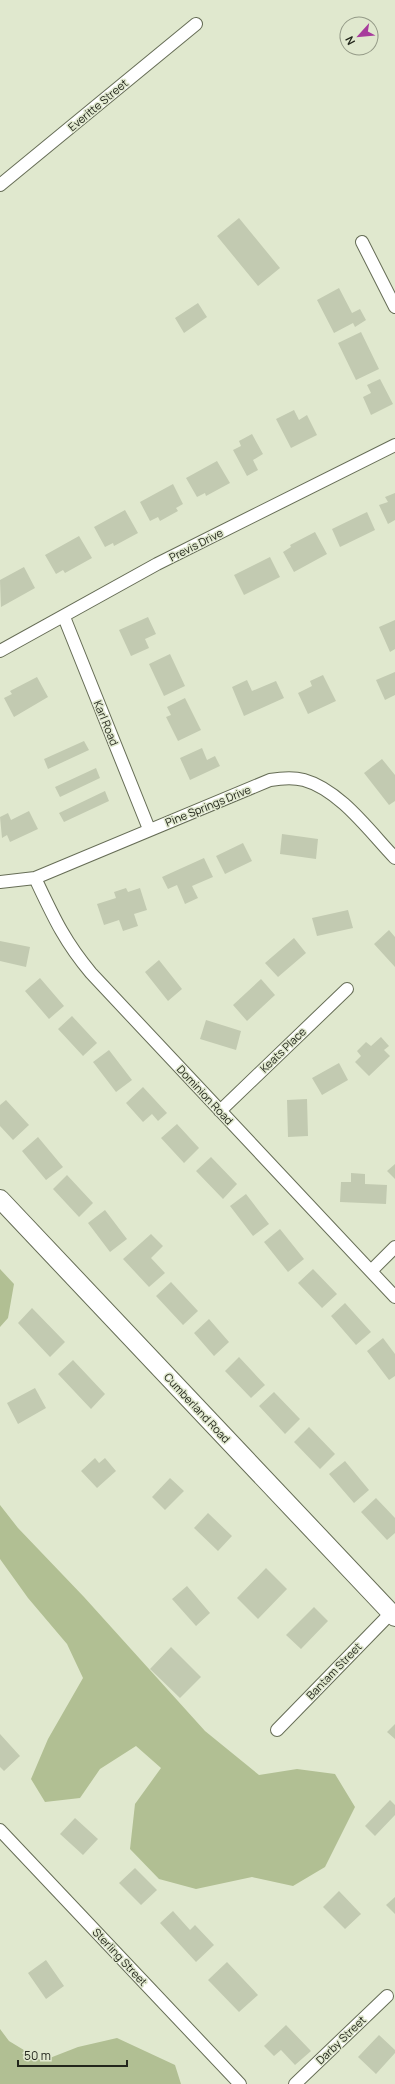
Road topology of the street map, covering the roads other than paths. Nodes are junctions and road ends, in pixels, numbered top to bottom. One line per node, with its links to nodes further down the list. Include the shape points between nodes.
1 (196, 24): 2 (street, Everitte Street)
2 (2, 179)
3 (362, 242): 4 (street)
4 (395, 308)
5 (395, 445): 6 (street, Previs Drive, via 157,564)
6 (64, 617): 7 (street, Previs Drive); 8 (street, Karl Road)
7 (0, 651)
8 (149, 829): 9 (street, Pine Springs Drive, via 270,780 298,779 319,785 340,801); 10 (street, Pine Springs Drive)
9 (395, 858)
10 (36, 878): 11 (street, Pine Springs Drive); 13 (street, Dominion Road, via 72,950)
11 (0, 882)
12 (347, 989): 13 (street, Keats Place)
13 (220, 1111): 16 (street, Dominion Road)
14 (0, 1199): 18 (main road, Cumberland Road)
15 (395, 1247): 16 (street)
16 (371, 1271): 17 (street, Dominion Road)
17 (395, 1297)
18 (393, 1615): 19 (street, Bantam Street)
19 (277, 1730)
20 (0, 1830): 22 (street, Sterling Street)
21 (387, 1996): 23 (street, Darby Street)
22 (240, 2084)
23 (295, 2084)

